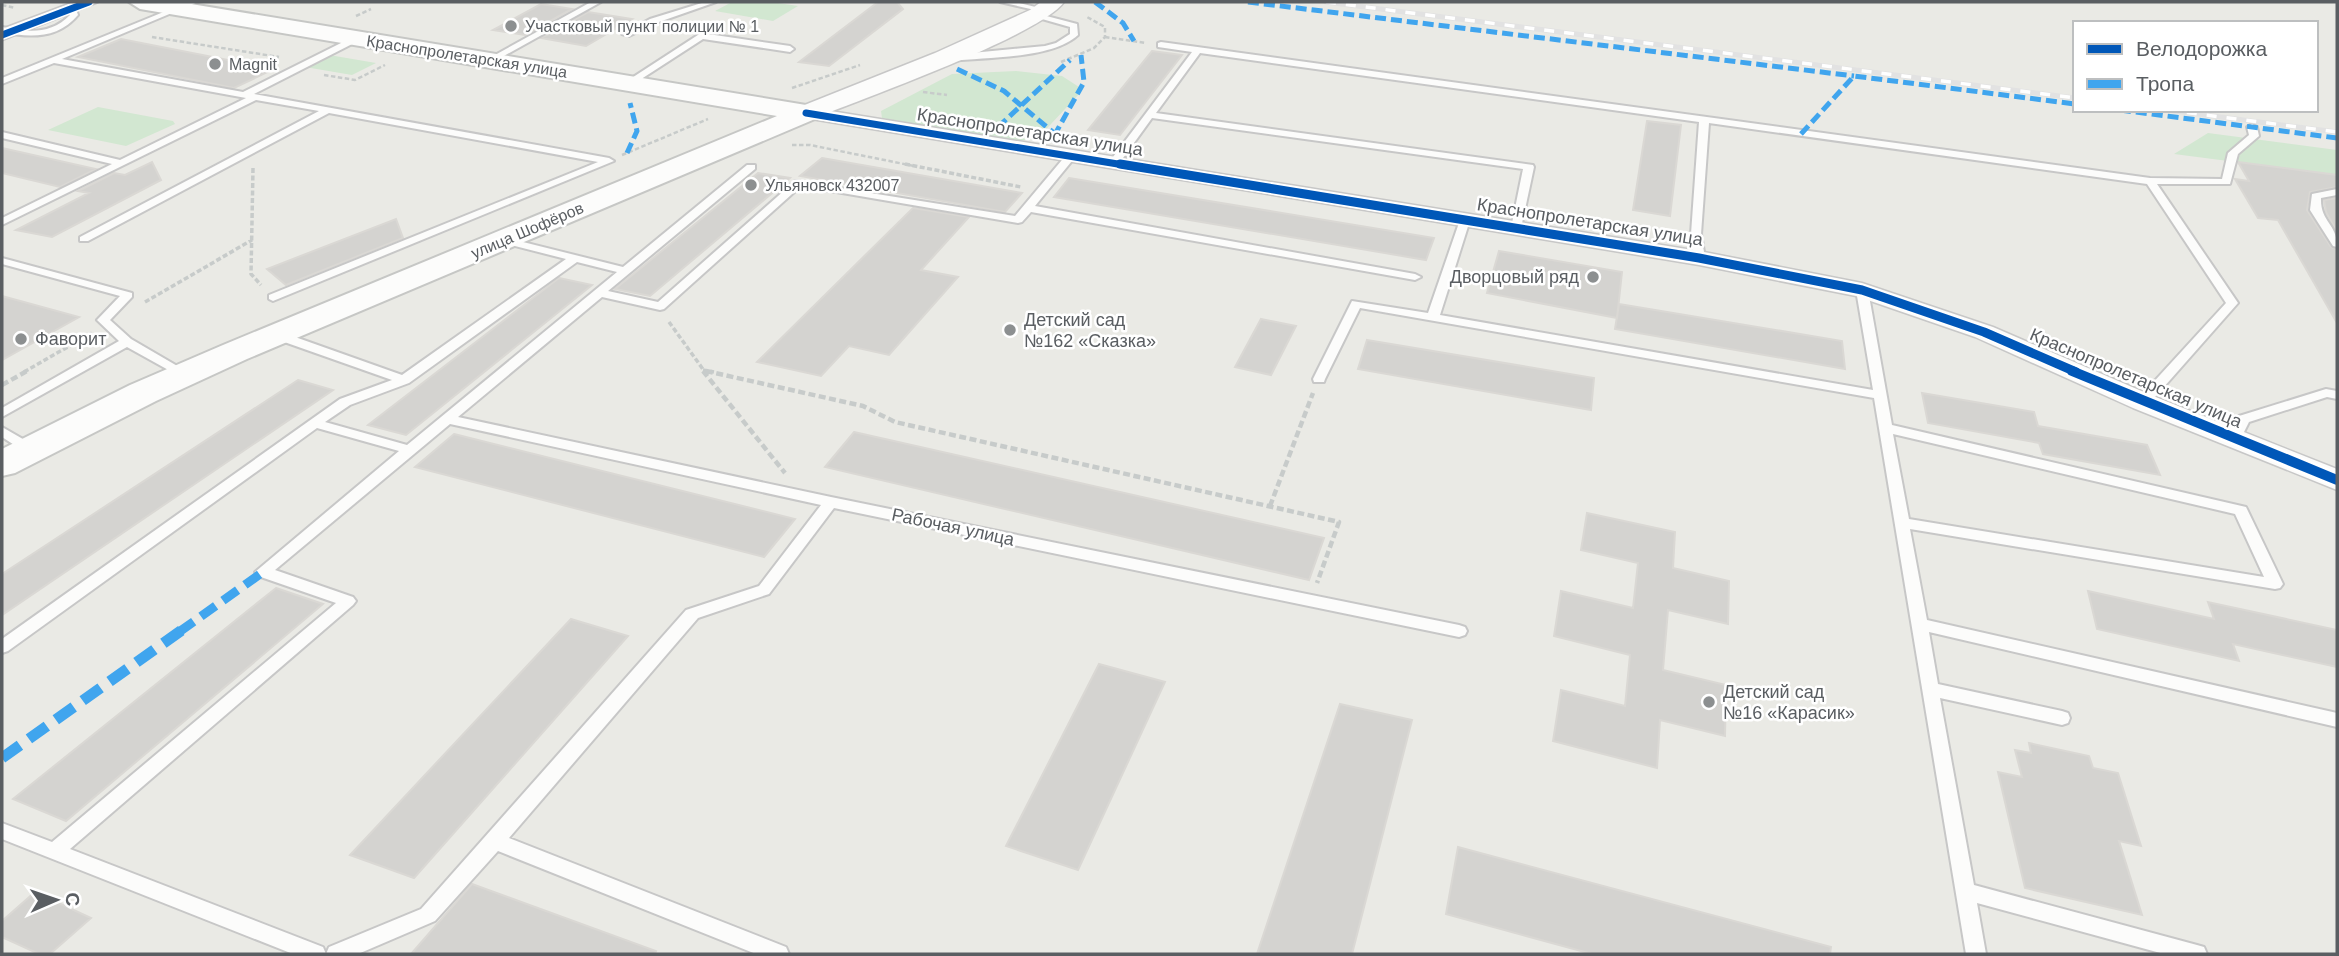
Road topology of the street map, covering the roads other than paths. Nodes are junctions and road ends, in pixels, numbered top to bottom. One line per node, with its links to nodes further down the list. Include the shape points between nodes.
1 (140, 2): 6 (main road, Краснопролетарская улица)
2 (597, 2): 16 (lane)
3 (712, 2): 9 (lane, via 653,20)
4 (1004, 2): 7 (lane)
5 (80, 5): 8 (street)
6 (186, 5): 10 (main road, Краснопролетарская улица); 15 (lane)
7 (1045, 9): 14 (street, улица Шофёров); 14 (lane, via 1069,23 1076,30 1074,35 1046,49)
8 (4, 32)
9 (626, 34)
10 (357, 38): 16 (main road, Краснопролетарская улица); 19 (lane)
11 (1161, 45): 13 (lane)
12 (790, 49): 18 (lane, via 701,36)
13 (1199, 50): 23 (lane); 24 (lane)
14 (943, 58): 22 (street, улица Шофёров)
15 (52, 60): 17 (lane); 19 (lane)
16 (490, 60): 18 (main road, Краснопролетарская улица)
17 (2, 81)
18 (629, 83): 22 (main road, Краснопролетарская улица)
19 (242, 96): 20 (lane)
20 (253, 98): 21 (lane); 28 (lane)
21 (326, 111): 37 (lane); 47 (lane, via 609,161)
22 (806, 113): 27 (street, Краснопролетарская улица); 38 (main road, улица Шофёров)
23 (1151, 115): 29 (lane); 36 (lane, via 1529,167)
24 (1703, 121): 31 (lane); 40 (lane, via 1696,234)
25 (2252, 127): 31 (lane, via 2254,136 2234,153 2225,182)
26 (2, 135): 28 (lane)
27 (1071, 156): 29 (street, Краснопролетарская улица); 33 (lane)
28 (121, 163): 35 (lane)
29 (1114, 163): 34 (street, Краснопролетарская улица)
30 (751, 167): 43 (lane)
31 (2150, 181): 56 (lane, via 2232,303)
32 (2337, 192): 39 (lane, via 2316,196 2315,210)
33 (1028, 208): 44 (lane); 46 (lane, via 1018,220 799,183 660,306)
34 (1465, 220): 36 (street, Краснопролетарская улица); 48 (lane)
35 (2, 222)
36 (1516, 228): 40 (street, Краснопролетарская улица)
37 (84, 240)
38 (503, 240): 41 (lane); 49 (main road, улица Шофёров)
39 (2337, 244)
40 (1699, 258): 45 (street, Краснопролетарская улица)
41 (574, 259): 43 (lane); 53 (lane)
42 (2, 261): 50 (lane, via 128,295 103,320)
43 (625, 271): 46 (lane)
44 (1415, 277)
45 (1862, 290): 54 (lane); 56 (street, Краснопролетарская улица, via 1984,332)
46 (599, 293): 58 (lane)
47 (273, 297)
48 (1433, 317): 52 (lane, via 1356,304); 54 (lane)
49 (276, 335): 51 (main road, улица Шофёров); 53 (lane)
50 (127, 342): 51 (lane); 57 (lane)
51 (185, 374): 62 (main road, улица Шофёров)
52 (1319, 379)
53 (404, 380): 59 (lane, via 345,402)
54 (1880, 395): 60 (lane)
55 (2337, 395): 61 (lane, via 2326,393 2244,419)
56 (2143, 402): 61 (street, Краснопролетарская улица)
57 (2, 413)
58 (448, 419): 63 (lane); 65 (lane, Рабочая улица)
59 (316, 424): 63 (lane); 69 (lane)
60 (1885, 428): 66 (lane); 66 (lane, via 2241,510 2275,584)
61 (2234, 439): 64 (street, Краснопролетарская улица)
62 (11, 448)
63 (410, 450): 75 (lane, via 263,572 348,601)
64 (2335, 483)
65 (831, 502): 68 (lane, Рабочая улица); 74 (lane, via 764,590 692,614)
66 (1902, 523): 67 (lane)
67 (1919, 624): 70 (lane); 72 (lane)
68 (1459, 631)
69 (2, 647)
70 (1931, 689): 71 (lane); 76 (lane)
71 (2062, 718)
72 (2337, 720)
73 (2, 831): 75 (lane)
74 (495, 841): 78 (lane, via 428,915); 79 (lane)
75 (55, 852): 77 (lane)
76 (1965, 891): 80 (lane); 81 (lane)
77 (316, 954)
78 (336, 954)
79 (779, 954)
80 (1976, 954)
81 (2197, 954)

